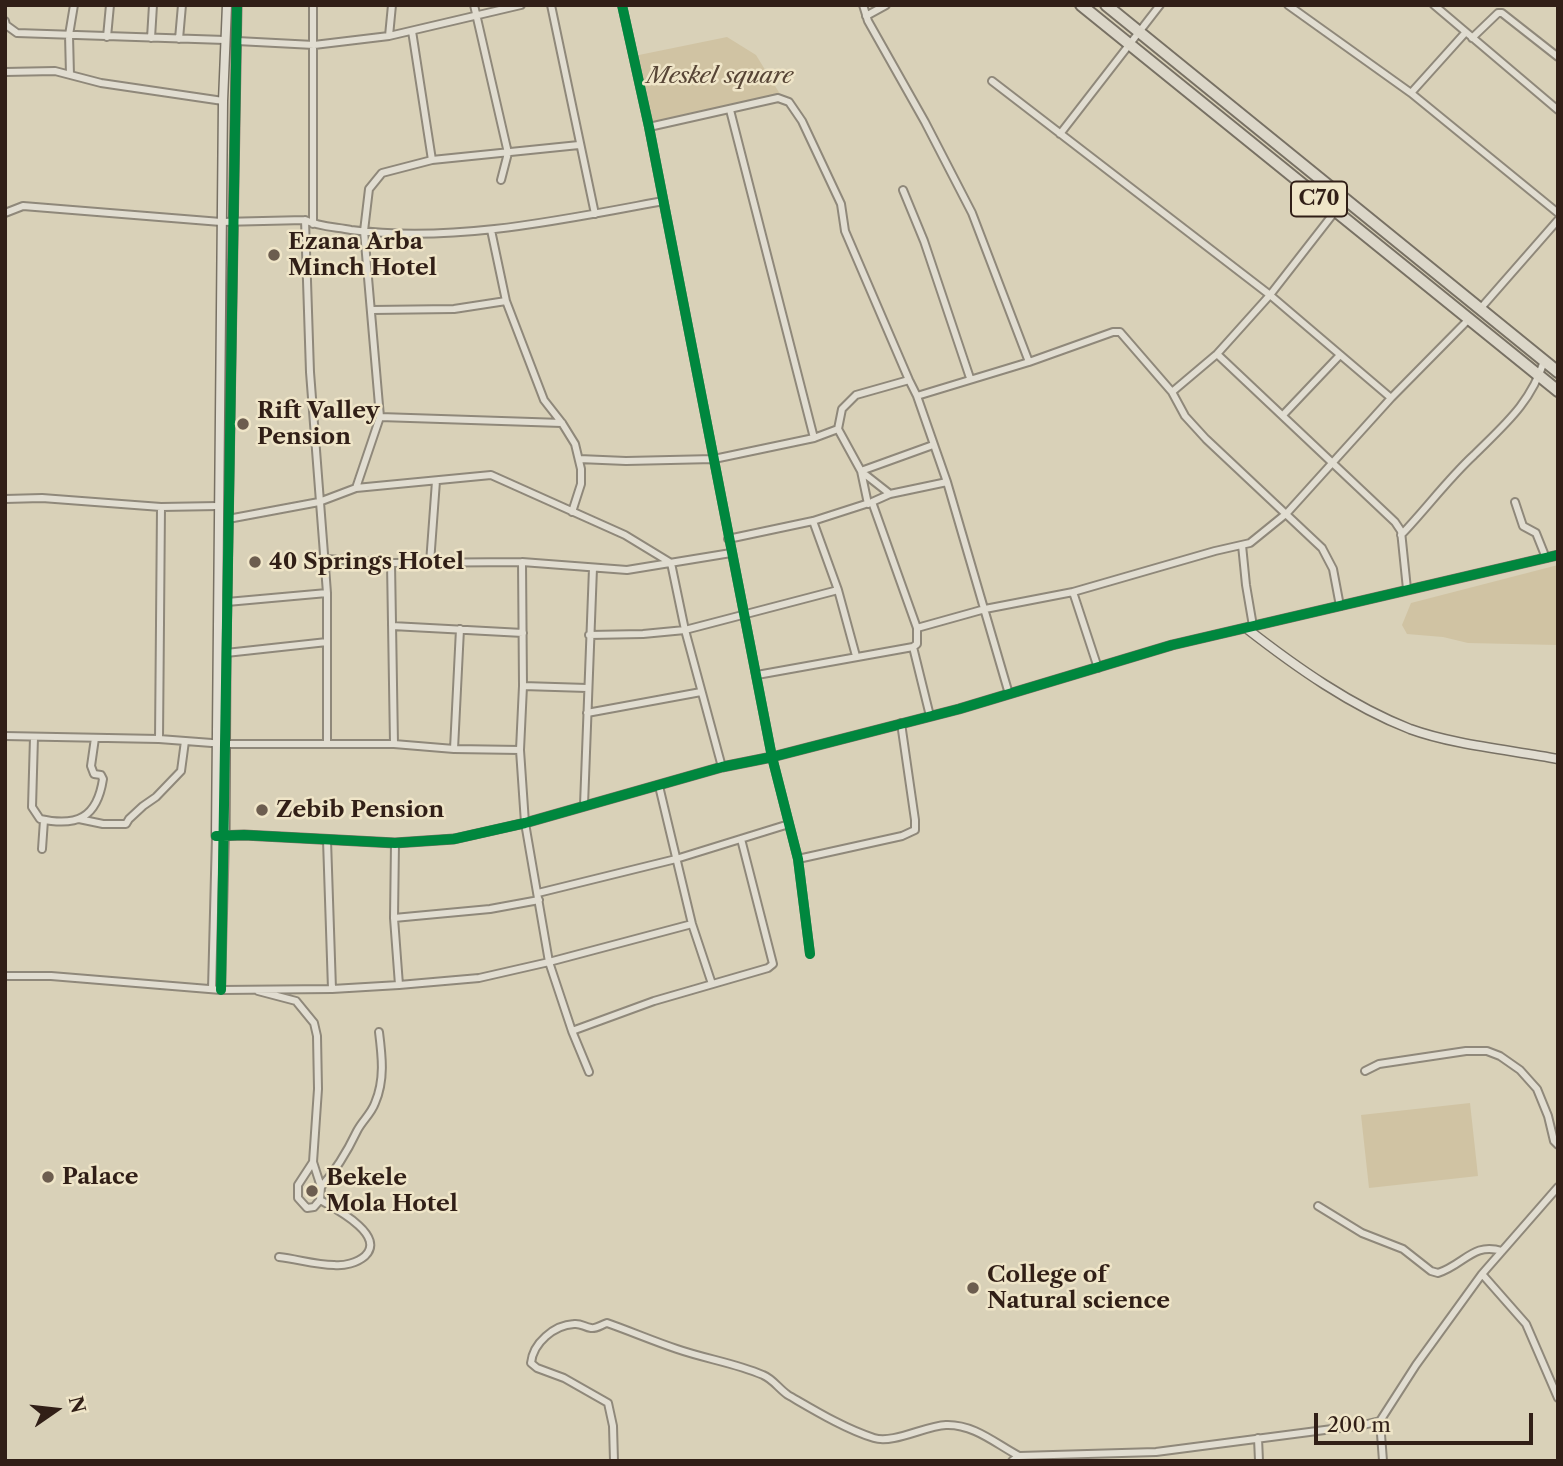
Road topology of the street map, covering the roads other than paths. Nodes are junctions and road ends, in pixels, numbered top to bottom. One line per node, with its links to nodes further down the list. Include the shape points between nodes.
1 (74, 5): 26 (street)
2 (110, 5): 28 (street)
3 (153, 5): 29 (street)
4 (182, 5): 31 (street)
5 (227, 5): 32 (street)
6 (237, 5): 33 (street)
7 (313, 5): 35 (street)
8 (392, 5): 27 (street)
9 (474, 5): 20 (street)
10 (521, 5): 20 (street)
11 (551, 5): 46 (street)
12 (622, 5): 44 (street)
13 (863, 5): 21 (street)
14 (886, 5): 21 (street)
15 (1081, 5): 34 (highway, C70)
16 (1105, 5): 24 (highway, C70)
17 (1160, 5): 24 (street)
18 (1288, 5): 40 (street)
19 (1434, 5): 25 (street)
20 (477, 16): 23 (street); 47 (street)
21 (866, 16): 72 (street, via 972,213)
22 (5, 21): 26 (street, via 17,33)
23 (412, 31): 27 (street); 48 (street)
24 (1138, 32): 34 (street); 51 (highway, C70)
25 (1465, 33): 30 (street); 40 (street)
26 (69, 35): 28 (street); 38 (street)
27 (389, 36): 35 (street)
28 (107, 37): 29 (street)
29 (151, 38): 31 (street)
30 (1472, 38): 36 (street, via 1502,13); 43 (street)
31 (179, 39): 32 (street)
32 (225, 40): 41 (street)
33 (237, 41): 35 (street); 60 (street)
34 (1129, 44): 45 (street); 54 (highway, C70)
35 (314, 45): 61 (street)
36 (1558, 57)
37 (5, 72): 38 (street)
38 (69, 75): 41 (street)
39 (992, 81): 45 (street)
40 (1411, 93): 55 (street)
41 (223, 101): 59 (street)
42 (730, 110): 44 (street); 76 (street, via 778,98 789,102 802,121 841,204 845,231); 85 (street)
43 (1558, 110)
44 (649, 127): 52 (street)
45 (1060, 134): 64 (street)
46 (579, 145): 47 (street); 56 (street)
47 (508, 153): 48 (street); 49 (street)
48 (432, 160): 63 (street, via 382,173 369,189)
49 (502, 180)
50 (903, 190): 75 (street)
51 (1344, 200): 54 (street); 66 (highway, C70)
52 (663, 201): 56 (street); 88 (street)
53 (8, 210): 59 (street, via 23,206)
54 (1335, 212): 64 (street); 68 (highway, C70)
55 (1558, 213)
56 (595, 214): 62 (street)
57 (305, 220): 60 (street); 61 (street); 96 (street)
58 (1558, 220): 66 (street)
59 (221, 222): 60 (street); 99 (street)
60 (233, 222): 103 (street)
61 (313, 224): 63 (street)
62 (491, 230): 63 (street, via 429,235); 65 (street)
63 (364, 231): 67 (street)
64 (1270, 295): 69 (street); 70 (street)
65 (506, 301): 67 (street, via 454,309); 83 (street, via 544,400)
66 (1480, 309): 71 (highway, C70)
67 (372, 310): 82 (street)
68 (1469, 318): 74 (highway, C70); 80 (street)
69 (1217, 354): 78 (street); 81 (street)
70 (1340, 355): 80 (street); 81 (street)
71 (1544, 360): 73 (highway, C70); 74 (street)
72 (1029, 362): 75 (street); 78 (street, via 1120,332)
73 (1558, 372)
74 (1539, 376): 77 (highway, C70); 105 (street, via 1511,420)
75 (970, 378): 79 (street)
76 (909, 380): 79 (street); 84 (street, via 856,395 842,409)
77 (1558, 391)
78 (1172, 392): 102 (street, via 1206,439)
79 (917, 396): 86 (street)
80 (1391, 398): 89 (street)
81 (1283, 415): 89 (street)
82 (380, 417): 83 (street); 93 (street)
83 (562, 423): 87 (street)
84 (838, 429): 85 (street); 90 (street)
85 (814, 438): 88 (street)
86 (933, 444): 90 (street); 92 (street)
87 (579, 458): 88 (street); 101 (street, via 581,484)
88 (714, 459): 106 (street)
89 (1332, 463): 102 (street); 105 (street, via 1395,522)
90 (861, 471): 94 (street); 98 (street)
91 (436, 481): 93 (street); 101 (street, via 497,476); 114 (street)
92 (947, 482): 94 (street); 123 (street)
93 (356, 488): 96 (street)
94 (890, 494): 98 (street)
95 (5, 499): 100 (street)
96 (319, 502): 103 (street); 110 (street)
97 (1515, 502): 111 (street, via 1523,526 1536,533)
98 (870, 503): 104 (street); 127 (street)
99 (218, 506): 100 (street); 150 (street)
100 (161, 507): 148 (street)
101 (572, 512): 115 (street, via 625,535)
102 (1287, 513): 107 (street); 122 (street, via 1329,558)
103 (228, 519): 121 (street)
104 (813, 521): 106 (street); 118 (street)
105 (1401, 535): 117 (street)
106 (728, 539): 108 (street)
107 (1242, 545): 119 (street); 126 (street)
108 (731, 553): 115 (street); 124 (street)
109 (1558, 555): 111 (street)
110 (326, 558): 113 (street); 120 (street)
111 (1546, 558): 117 (street)
112 (522, 562): 114 (street); 116 (street); 130 (street)
113 (391, 563): 114 (street); 125 (street)
114 (430, 563)
115 (671, 564): 116 (street, via 627,570); 129 (street)
116 (593, 568): 131 (street)
117 (1407, 589): 122 (street)
118 (838, 590): 124 (street); 135 (street)
119 (1073, 592): 123 (street); 136 (street)
120 (327, 593): 121 (street); 132 (street)
121 (227, 602): 134 (street)
122 (1339, 606): 126 (street)
123 (985, 609): 127 (street); 141 (street)
124 (744, 613): 129 (street); 137 (street)
125 (392, 626): 128 (street); 152 (street)
126 (1250, 627): 136 (street); 156 (street, via 1278,653 1336,691 1413,730)
127 (917, 628): 133 (street)
128 (460, 629): 130 (street); 153 (street)
129 (685, 630): 131 (street); 140 (street)
130 (523, 633): 138 (street)
131 (589, 635): 139 (street)
132 (327, 642): 134 (street); 151 (street)
133 (913, 647): 135 (street); 143 (street)
134 (226, 653): 150 (street)
135 (856, 656): 137 (street)
136 (1098, 668): 141 (street)
137 (757, 676): 155 (street)
138 (523, 686): 139 (street); 154 (street)
139 (587, 688): 142 (street)
140 (701, 692): 142 (street); 157 (street)
141 (1009, 694): 143 (street)
142 (587, 713): 159 (street)
143 (930, 716): 144 (street)
144 (901, 723): 155 (street); 170 (street, via 915,830)
145 (5, 736): 146 (street)
146 (34, 737): 147 (street); 160 (street, via 32,807)
147 (95, 738): 148 (street); 161 (street, via 91,766 103,779 101,796)
148 (159, 739): 149 (street)
149 (185, 741): 150 (street); 161 (street, via 181,771 126,824)
150 (220, 743): 151 (street); 164 (street)
151 (327, 744): 152 (street)
152 (394, 744): 153 (street)
153 (454, 749): 154 (street)
154 (520, 750): 162 (street)
155 (772, 757): 157 (street); 163 (street)
156 (1558, 759)
157 (722, 767): 158 (street)
158 (659, 786): 159 (street); 169 (street)
159 (584, 805): 162 (street)
160 (44, 820): 161 (street); 168 (street)
161 (79, 820)
162 (525, 823): 167 (street, via 454,839); 171 (street)
163 (789, 824): 166 (street); 170 (street)
164 (220, 836): 165 (street); 180 (street); 182 (street)
165 (327, 839): 167 (street); 181 (street)
166 (741, 839): 169 (street); 177 (street, via 773,964)
167 (395, 843): 172 (street)
168 (42, 849)
169 (676, 859): 171 (street); 173 (street)
170 (797, 859): 174 (street)
171 (538, 897): 172 (street, via 490,909); 175 (street)
172 (394, 918): 178 (street)
173 (692, 923): 175 (street); 177 (street)
174 (810, 954)
175 (549, 962): 178 (street, via 479,978); 183 (street)
176 (5, 976): 180 (street)
177 (712, 984): 183 (street)
178 (398, 985): 181 (street)
179 (250, 988): 181 (street); 182 (street); 188 (street, via 296,1001 314,1023 318,1090)
180 (212, 989): 182 (street)
181 (331, 989)
182 (222, 990)
183 (572, 1031): 186 (street)
184 (379, 1032): 189 (street, via 384,1065 376,1101 350,1149)
185 (1365, 1071): 187 (street, via 1379,1064 1487,1051 1520,1070 1537,1089)
186 (589, 1072)
187 (1558, 1145)
188 (313, 1162): 189 (street); 191 (street, via 298,1185 298,1198 307,1208)
189 (321, 1186): 191 (street)
190 (1558, 1187): 193 (street)
191 (320, 1200): 194 (street, via 365,1232 370,1238 366,1255 354,1263 335,1265)
192 (1318, 1206): 193 (street, via 1362,1233 1403,1249 1438,1273 1480,1249)
193 (1502, 1251): 195 (street)
194 (279, 1257)
195 (1482, 1274): 196 (street, via 1526,1324); 197 (street)
196 (1558, 1398)
197 (1380, 1421): 198 (street); 202 (street)
198 (1258, 1438): 199 (street, via 1156,1452); 201 (street)
199 (1016, 1459): 200 (street, via 984,1435 955,1426 873,1438 840,1424 741,1366 607,1323 592,1328 565,1325 540,1341 531,1363 608,1403)
200 (614, 1461)
201 (1259, 1461)
202 (1383, 1461)

